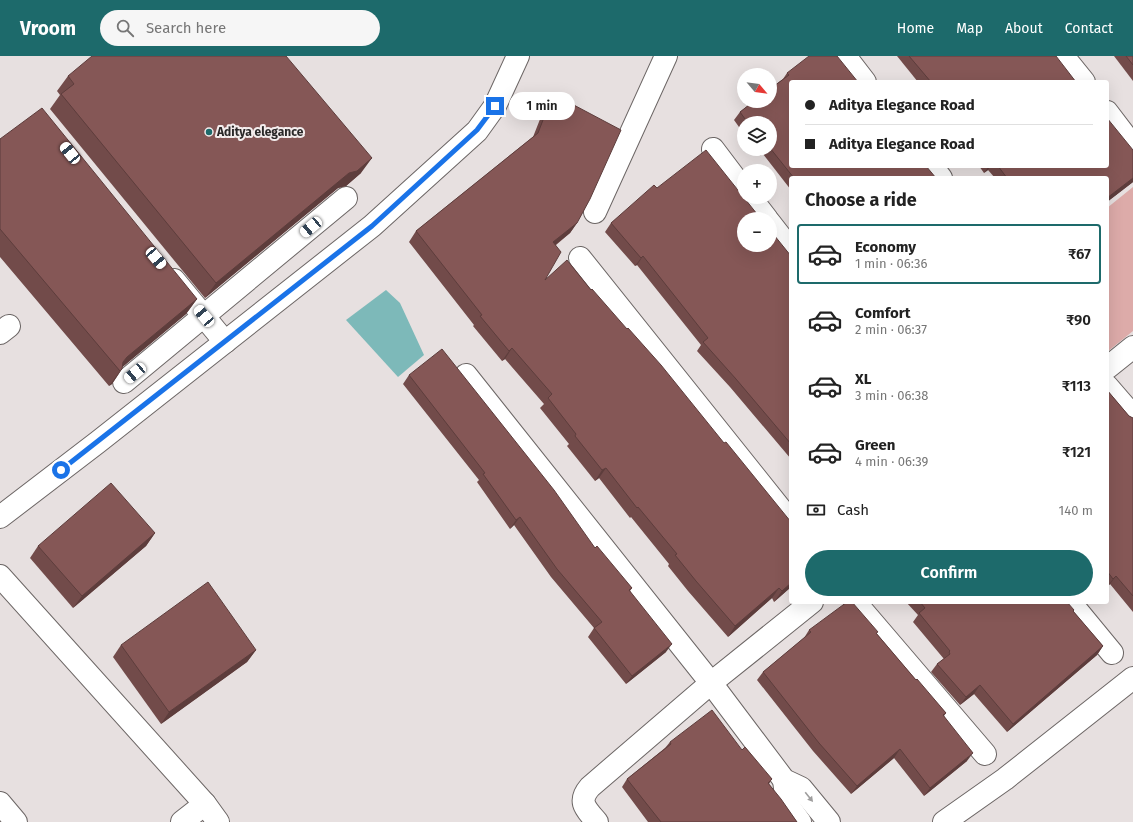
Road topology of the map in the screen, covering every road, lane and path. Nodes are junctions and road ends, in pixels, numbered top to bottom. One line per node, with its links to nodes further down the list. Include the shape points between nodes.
1 (518, 56): 20 (street, via 495,106 477,130 372,226)
2 (666, 56): 13 (street)
3 (844, 56): 5 (street)
4 (1063, 56): 6 (street)
5 (863, 80)
6 (1082, 80)
7 (1109, 115): 8 (street)
8 (1133, 146)
9 (713, 149): 10 (street)
10 (737, 181)
11 (346, 198): 19 (street)
12 (755, 204): 14 (street)
13 (595, 212)
14 (762, 212)
15 (777, 232): 16 (street)
16 (789, 247)
17 (580, 258): 28 (street)
18 (160, 262): 19 (street)
19 (212, 310): 20 (street); 24 (street)
20 (233, 336): 27 (street)
21 (1133, 347): 22 (street)
22 (1109, 366)
23 (466, 374): 35 (street)
24 (124, 382)
25 (1109, 388): 26 (street)
26 (1133, 416)
27 (0, 517)
28 (789, 519)
29 (0, 576): 39 (street)
30 (810, 604): 35 (street)
31 (858, 604): 36 (street)
32 (1072, 604): 33 (street)
33 (1112, 653)
34 (1133, 678): 46 (street, via 1005,779)
35 (711, 684): 37 (street); 43 (street, via 584,793 582,801)
36 (984, 754)
37 (784, 780): 44 (street, via 787,804); 45 (street, one-way to 45, via 802,788)
38 (0, 803): 40 (street)
39 (205, 804): 41 (street); 42 (street)
40 (16, 822)
41 (182, 822)
42 (218, 822)
43 (596, 822)
44 (800, 822)
45 (829, 822)
46 (944, 822)

